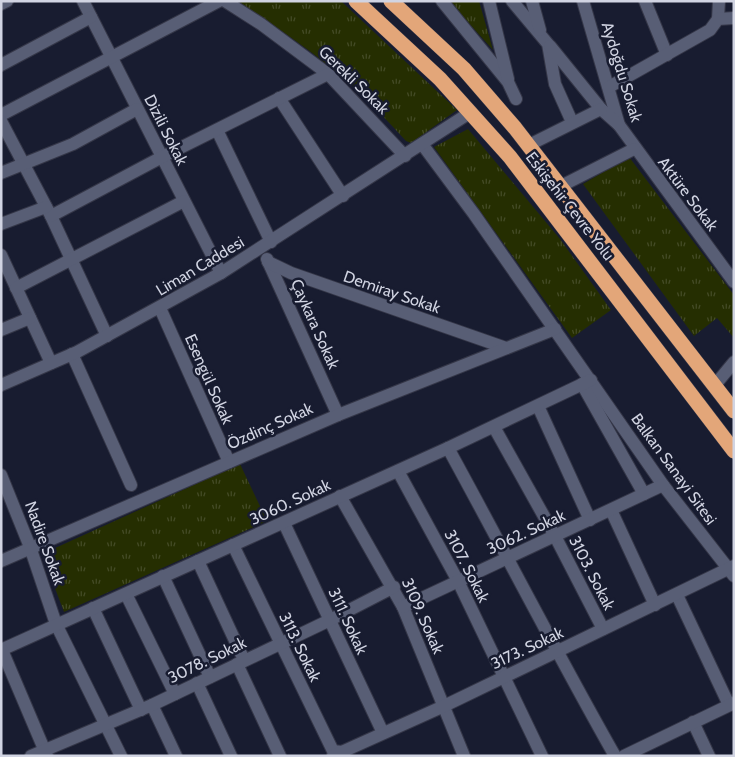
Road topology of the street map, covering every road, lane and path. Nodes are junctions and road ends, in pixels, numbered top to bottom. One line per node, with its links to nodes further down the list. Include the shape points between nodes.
1 (7, 1): 14 (street)
2 (84, 1): 15 (street, Dizili Sokak)
3 (219, 1): 21 (street)
4 (225, 1): 23 (street, Gerekli Sokak)
5 (356, 1): 30 (highway, Eskişehir Çevre Yolu)
6 (391, 1): 37 (highway, Eskişehir Çevre Yolu, via 464,69)
7 (442, 1): 24 (street)
8 (489, 1): 24 (street)
9 (512, 1): 18 (street)
10 (532, 1): 18 (street)
11 (584, 1): 25 (street, Aydoğdu Sokak)
12 (645, 1): 20 (street)
13 (719, 1): 17 (street)
14 (1, 4)
15 (92, 17): 21 (street, Dizili Sokak); 22 (street)
16 (734, 18): 17 (street)
17 (718, 19): 20 (street, via 710,30)
18 (540, 32): 19 (street)
19 (548, 44): 29 (street); 33 (street, via 555,84)
20 (667, 55): 25 (street)
21 (112, 57): 28 (street, Dizili Sokak); 31 (street)
22 (1, 65)
23 (328, 74): 26 (street); 39 (street, Gerekli Sokak)
24 (508, 82): 27 (street)
25 (609, 87): 34 (street, Aydoğdu Sokak)
26 (279, 98): 35 (street); 44 (street)
27 (516, 99)
28 (137, 109): 40 (street, Dizili Sokak); 41 (street, via 72,144)
29 (601, 109): 33 (street); 34 (street)
30 (471, 112): 36 (street, Liman Caddesi); 72 (highway, Eskişehir Çevre Yolu, via 540,196)
31 (1, 115)
32 (1, 121): 41 (street)
33 (572, 122): 37 (street)
34 (619, 125): 38 (street, Aydoğdu Sokak)
35 (217, 130): 40 (street); 48 (street, Çaykara Sokak)
36 (422, 144): 39 (street, Liman Caddesi); 57 (street)
37 (529, 145): 43 (highway, Eskişehir Çevre Yolu)
38 (634, 149): 43 (street); 53 (street, Aktüre Sokak)
39 (405, 156): 44 (street, Liman Caddesi)
40 (162, 157): 45 (street, Dizili Sokak); 46 (street)
41 (23, 165): 42 (street); 46 (street)
42 (1, 173)
43 (561, 186): 66 (highway, Eskişehir Çevre Yolu)
44 (343, 196): 48 (street, Liman Caddesi)
45 (184, 201): 50 (street); 52 (street, Dizili Sokak)
46 (49, 211): 47 (street); 50 (street)
47 (1, 224)
48 (267, 245): 51 (street, Çaykara Sokak); 52 (street, Liman Caddesi)
49 (1, 255): 54 (street)
50 (70, 260): 54 (street); 59 (street)
51 (268, 262): 60 (street, Demiray Sokak, via 299,276); 69 (street, Çaykara Sokak)
52 (221, 273): 55 (street, Liman Caddesi)
53 (734, 282)
54 (10, 284): 56 (street)
55 (160, 308): 59 (street, Liman Caddesi); 73 (street, Esengül Sokak)
56 (30, 318): 58 (street); 63 (street)
57 (555, 329): 60 (street, Özdinç Sokak); 64 (street)
58 (1, 330)
59 (107, 336): 61 (street, Liman Caddesi)
60 (506, 348): 69 (street, Özdinç Sokak)
61 (72, 354): 63 (street, Liman Caddesi); 76 (street)
62 (734, 362): 66 (street)
63 (51, 364): 65 (street, Liman Caddesi)
64 (586, 382): 67 (street, 3060. Sokak); 77 (street, Balkan Sanayi Sitesi); 78 (street)
65 (1, 385)
66 (714, 385): 68 (highway, Eskişehir Çevre Yolu)
67 (538, 406): 70 (street, 3060. Sokak); 81 (street)
68 (734, 411)
69 (338, 414): 73 (street, Özdinç Sokak)
70 (494, 427): 71 (street, 3060. Sokak); 83 (street, 3103. Sokak)
71 (448, 448): 74 (street, 3060. Sokak); 86 (street)
72 (734, 451)
73 (229, 462): 85 (street, Özdinç Sokak)
74 (398, 471): 79 (street, 3060. Sokak); 91 (street, 3107. Sokak)
75 (1, 475): 85 (street, Nadire Sokak)
76 (131, 485)
77 (663, 485): 78 (street, 3062. Sokak); 89 (street, Balkan Sanayi Sitesi)
78 (644, 494): 80 (street, 3062. Sokak)
79 (340, 496): 82 (street, 3060. Sokak); 92 (street, 3109. Sokak)
80 (611, 510): 81 (street, 3062. Sokak); 95 (street)
81 (590, 520): 83 (street, 3062. Sokak)
82 (284, 523): 84 (street, 3060. Sokak); 98 (street, 3111. Sokak)
83 (555, 536): 86 (street, 3062. Sokak); 100 (street, 3103. Sokak)
84 (233, 545): 88 (street, 3060. Sokak); 101 (street, 3113. Sokak)
85 (30, 547): 87 (street, Özdinç Sokak); 99 (street, Nadire Sokak)
86 (509, 558): 91 (street, 3062. Sokak); 103 (street)
87 (1, 561)
88 (198, 561): 90 (street, 3060. Sokak); 104 (street)
89 (732, 570): 94 (street, 3173. Sokak)
90 (164, 576): 93 (street, 3060. Sokak); 105 (street)
91 (458, 582): 96 (street, 3062. Sokak); 106 (street, 3107. Sokak)
92 (394, 587): 96 (street, 3109. Sokak); 98 (street, 3078. Sokak)
93 (126, 594): 97 (street, 3060. Sokak); 108 (street)
94 (677, 595): 95 (street, 3173. Sokak); 109 (street)
95 (655, 604): 100 (street, 3173. Sokak)
96 (403, 607): 110 (street, 3109. Sokak)
97 (92, 608): 99 (street, 3060. Sokak); 111 (street)
98 (330, 620): 101 (street, 3078. Sokak); 114 (street, 3111. Sokak)
99 (56, 624): 102 (street, 3060. Sokak); 113 (street, Nadire Sokak)
100 (603, 629): 103 (street, 3173. Sokak)
101 (280, 643): 104 (street, 3078. Sokak); 117 (street, 3113. Sokak, via 333,752)
102 (2, 650): 116 (street)
103 (556, 653): 106 (street, 3173. Sokak); 125 (street)
104 (240, 662): 105 (street, 3078. Sokak); 122 (street)
105 (210, 677): 107 (street, 3078. Sokak)
106 (504, 677): 110 (street, 3173. Sokak); 124 (street, 3107. Sokak)
107 (197, 683): 108 (street, 3078. Sokak); 121 (street)
108 (175, 694): 111 (street, 3078. Sokak)
109 (732, 704): 112 (street)
110 (444, 706): 114 (street, 3173. Sokak); 123 (street, 3109. Sokak)
111 (146, 707): 113 (street, 3078. Sokak); 120 (street)
112 (693, 722): 115 (street); 127 (street)
113 (106, 725): 116 (street, 3078. Sokak); 119 (street, Nadire Sokak)
114 (383, 733): 117 (street, 3173. Sokak)
115 (643, 752): 126 (street)
116 (46, 753): 118 (street, 3078. Sokak)
117 (340, 754)
118 (31, 756)
119 (121, 756)
120 (176, 756)
121 (231, 756)
122 (280, 756)
123 (464, 756)
124 (542, 756)
125 (615, 756)
126 (624, 756)
127 (708, 756)

